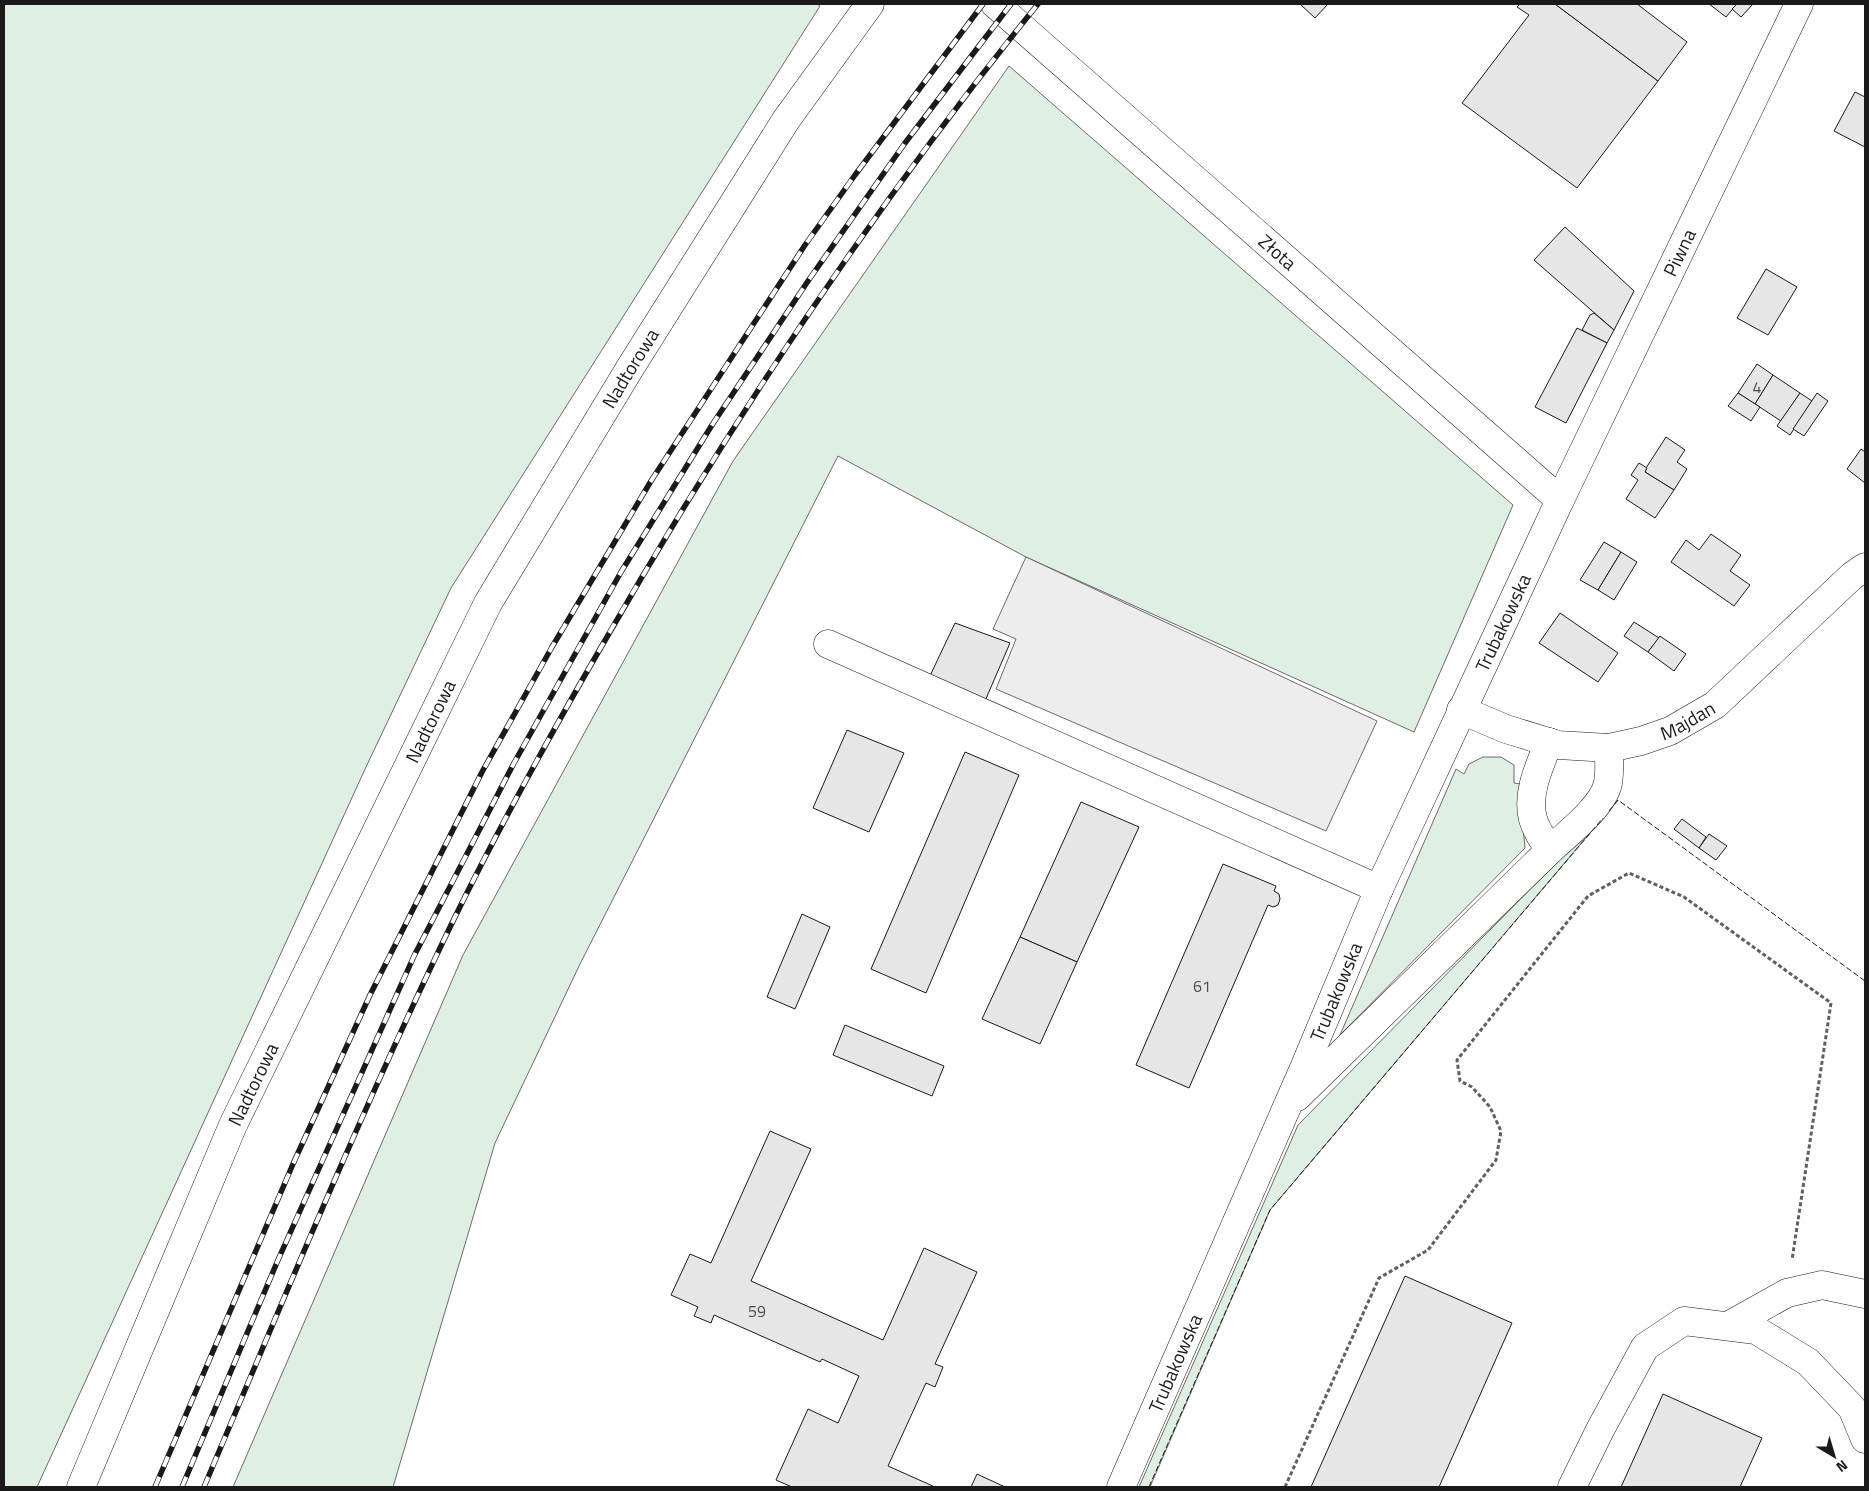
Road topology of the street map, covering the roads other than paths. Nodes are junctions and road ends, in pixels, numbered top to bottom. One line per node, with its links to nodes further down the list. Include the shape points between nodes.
1 (870, 4): 16 (street, Nadtorowa, via 786,120 630,368 488,603 233,1126)
2 (996, 4): 4 (street, Złota)
3 (1798, 4): 4 (street, Piwna)
4 (1560, 500): 7 (street, Trubakowska)
5 (1865, 566): 9 (street, Majdan, via 1715,705 1670,731)
6 (828, 644): 11 (street)
7 (1461, 710): 8 (street, Majdan); 11 (street, Trubakowska)
8 (1549, 742): 9 (street, Majdan); 10 (street, via 1534,781 1532,817)
9 (1609, 748): 10 (street, via 1608,784 1603,796)
10 (1550, 850): 12 (street)
11 (1380, 888): 12 (street, Trubakowska)
12 (1286, 1109): 17 (street, Trubakowska)
13 (1865, 1294): 14 (street, via 1822,1285 1787,1293)
14 (1728, 1326): 15 (street, via 1756,1330 1808,1362 1852,1408); 18 (street, via 1684,1321 1645,1347)
15 (1865, 1439)
16 (81, 1487)
17 (1121, 1487)
18 (1572, 1487)

